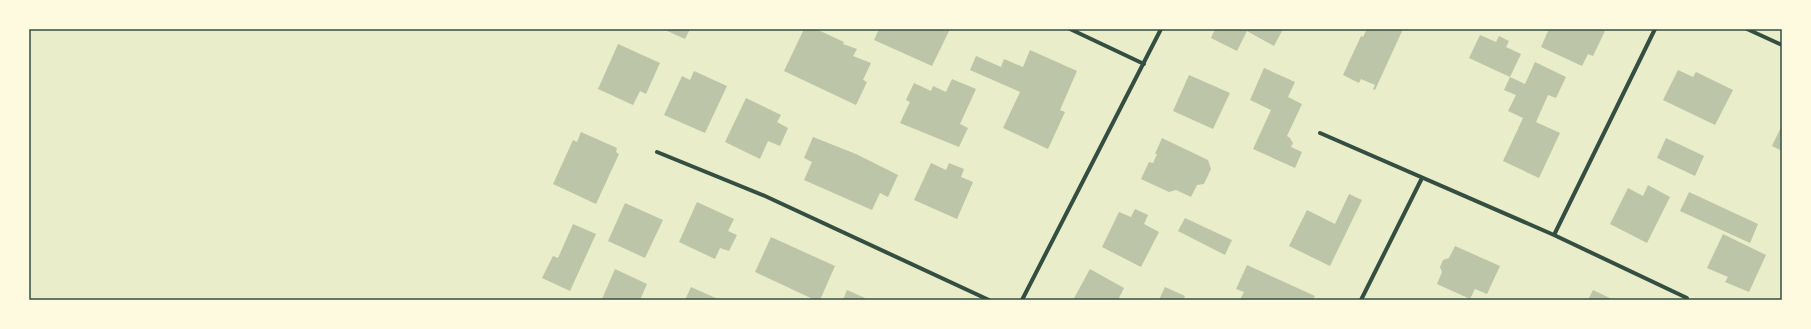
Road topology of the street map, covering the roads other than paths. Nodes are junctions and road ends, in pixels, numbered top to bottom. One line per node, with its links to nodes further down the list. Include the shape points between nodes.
1 (1070, 29): 6 (street)
2 (1161, 29): 6 (street)
3 (1655, 29): 10 (street)
4 (1747, 29): 5 (street)
5 (1782, 45)
6 (1144, 64): 13 (street)
7 (1320, 133): 9 (street)
8 (657, 152): 12 (street, via 765,196)
9 (1422, 178): 10 (street); 14 (street)
10 (1554, 235): 11 (street)
11 (1687, 299)
12 (989, 300)
13 (1022, 300)
14 (1361, 300)

